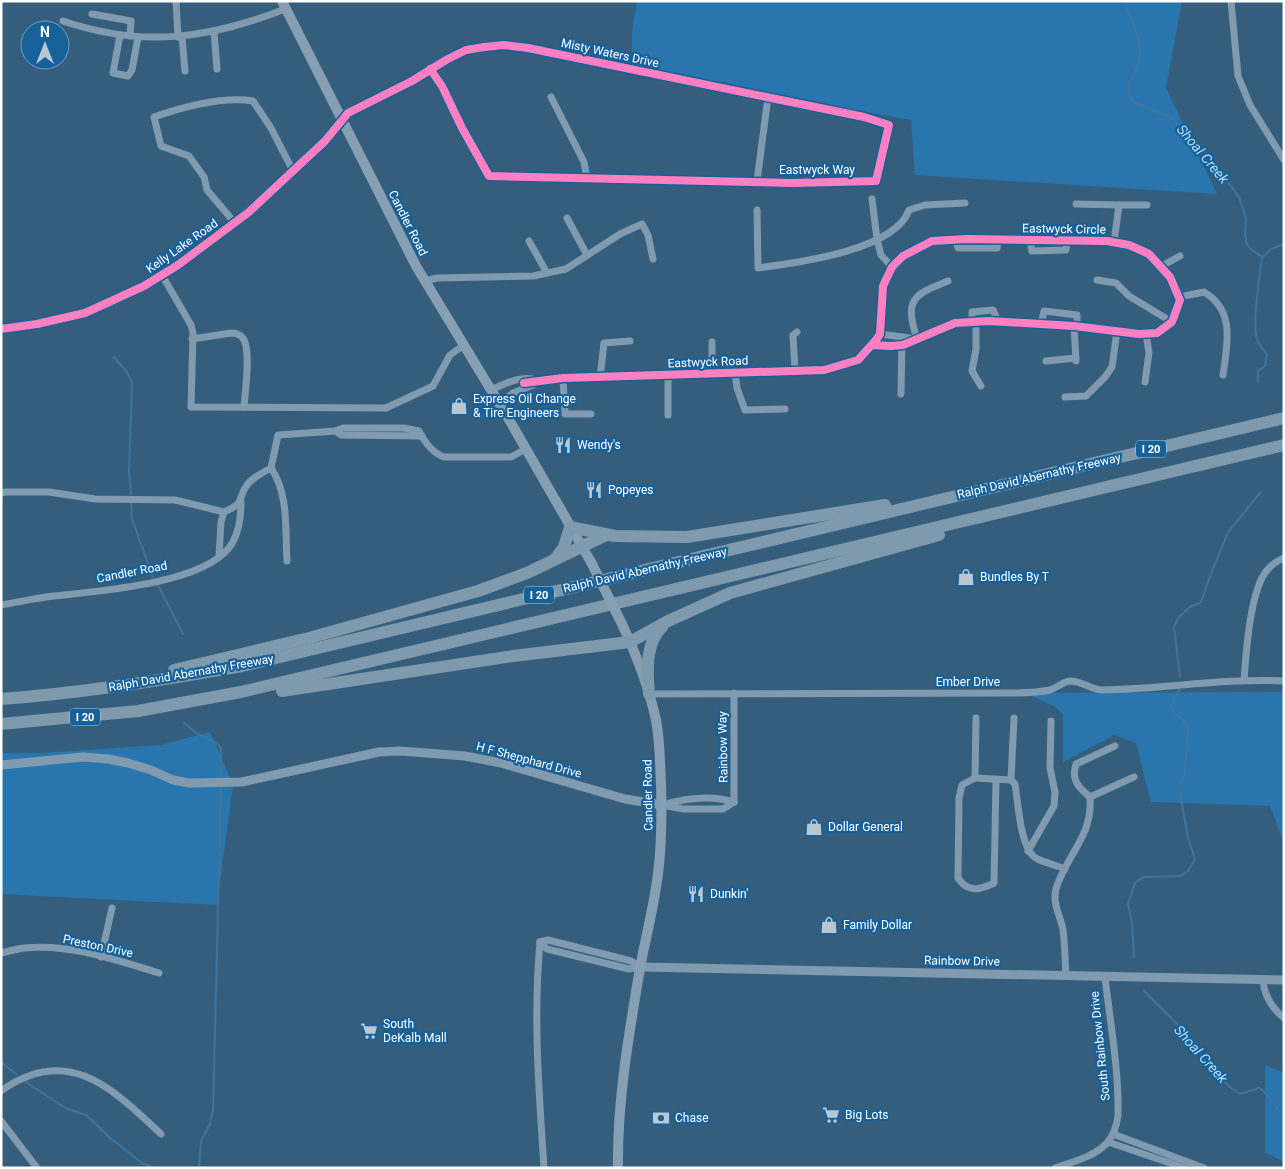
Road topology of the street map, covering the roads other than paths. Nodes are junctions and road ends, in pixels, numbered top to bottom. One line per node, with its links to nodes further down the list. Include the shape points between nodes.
1 (176, 1): 9 (street)
2 (1231, 1): 17 (street, via 1238,76 1250,105)
3 (284, 5): 6 (street); 15 (main road, Candler Road)
4 (92, 14): 8 (street, via 131,21)
5 (70, 23): 7 (street)
6 (214, 31): 9 (street); 10 (street)
7 (120, 35): 8 (street); 8 (street, via 113,73 128,76 132,70)
8 (134, 37): 9 (street)
9 (180, 37): 12 (street)
10 (217, 69)
11 (430, 69): 13 (street, Misty Waters Drive, via 466,50 504,45); 15 (street, Misty Waters Drive, via 348,113); 19 (street, Eastwyck Way, via 489,176)
12 (185, 71)
13 (768, 97): 16 (street, Misty Waters Drive, via 864,116); 20 (street)
14 (551, 98): 19 (street, via 584,162)
15 (342, 122): 18 (street, Kelly Lake Road); 42 (main road, Candler Road)
16 (889, 125): 20 (street, Eastwyck Way, via 876,181)
17 (1284, 160)
18 (292, 171): 28 (street, Kelly Lake Road); 28 (street, via 271,128 252,101 238,98 178,109 154,117 161,146 189,156 204,177 207,190)
19 (587, 178): 20 (street, Eastwyck Way)
20 (757, 181)
21 (872, 198): 29 (street)
22 (965, 203): 29 (street, via 925,205 909,210 898,225)
23 (1076, 204): 24 (street)
24 (1119, 205): 25 (street); 33 (street)
25 (1147, 205)
26 (757, 210): 29 (street, via 758,268 815,260 848,251)
27 (568, 218): 34 (street)
28 (235, 223): 40 (street, Kelly Lake Road)
29 (877, 238): 38 (street, via 882,255)
30 (1030, 240): 31 (street, Eastwyck Circle); 31 (street, via 1032,251 1066,250); 38 (street, Eastwyck Circle, via 998,239 997,248 958,248 955,240 932,241 903,256)
31 (1067, 240): 33 (street, Eastwyck Circle)
32 (529, 241): 39 (street)
33 (1114, 242): 37 (street, Eastwyck Circle, via 1149,254)
34 (587, 255): 36 (street, via 642,224); 39 (street, via 566,269)
35 (1180, 256): 37 (street)
36 (653, 259)
37 (1160, 266): 44 (street, Eastwyck Circle, via 1170,277)
38 (892, 267): 54 (street, via 884,286)
39 (547, 273): 42 (street)
40 (162, 275): 50 (street, Kelly Lake Road, via 85,313); 55 (street, via 191,325)
41 (1097, 280): 47 (street, via 1116,282 1129,296)
42 (425, 281): 60 (main road, Candler Road)
43 (948, 281): 56 (street, via 923,291 915,298 910,311)
44 (1179, 297): 47 (street); 67 (street, via 1204,292 1214,298 1225,317 1228,336)
45 (974, 322): 46 (street); 46 (street, via 972,312 993,310); 56 (street, via 955,323); 73 (street, via 976,349 972,371)
46 (998, 322): 48 (street)
47 (1172, 322): 53 (street, via 1157,333)
48 (1041, 324): 49 (street); 49 (street, via 1044,311 1077,315)
49 (1076, 326): 51 (street); 62 (street, via 1076,359)
50 (1, 329)
51 (1117, 331): 53 (street); 76 (street, via 1112,367 1105,377 1086,396)
52 (798, 332): 63 (street, via 793,335)
53 (1146, 333): 71 (street, via 1149,353)
54 (880, 334): 58 (street); 61 (street, Eastwyck Road)
55 (192, 339): 78 (street, via 191,407); 78 (street, via 231,333 242,337 247,348)
56 (917, 339): 58 (street)
57 (630, 341): 68 (street, via 604,343)
58 (902, 341): 61 (street, via 891,346); 75 (street)
59 (712, 342): 65 (street)
60 (464, 345): 74 (main road, Candler Road); 78 (street, via 450,355 433,386 386,408)
61 (872, 345): 63 (street, Eastwyck Road, via 858,360 824,370)
62 (1046, 361)
63 (795, 370): 64 (street, Eastwyck Road)
64 (735, 372): 65 (street, Eastwyck Road); 79 (street, via 736,388 745,410)
65 (712, 373): 66 (street, Eastwyck Road)
66 (668, 374): 68 (street, Eastwyck Road); 81 (street)
67 (1223, 375)
68 (600, 377): 69 (street, Eastwyck Road)
69 (563, 378): 70 (street, Eastwyck Road); 80 (street, via 564,414)
70 (540, 381): 72 (street, Eastwyck Road, via 531,386); 72 (street, Eastwyck Road, via 529,377)
71 (1145, 382)
72 (522, 383): 74 (street, Eastwyck Road); 77 (street, Eastwyck Road)
73 (981, 386)
74 (491, 390): 77 (main road, Candler Road)
75 (901, 394)
76 (1065, 397)
77 (499, 404): 84 (main road, Candler Road)
78 (244, 407)
79 (785, 409)
80 (591, 414)
81 (668, 415)
82 (1284, 418): 86 (highway, Ralph David Abernathy Freeway / I 20)
83 (1284, 445): 87 (highway, Ralph David Abernathy Freeway / I 20)
84 (526, 449): 85 (street, via 512,457 444,457 437,454 419,431 343,428 278,435); 91 (main road, Candler Road)
85 (271, 468): 89 (street, via 255,476 246,487); 97 (street, via 282,491)
86 (1018, 481): 92 (highway, via 687,537); 104 (highway, Ralph David Abernathy Freeway / I 20, via 242,666)
87 (1123, 484): 99 (highway, via 730,593); 107 (highway, Ralph David Abernathy Freeway / I 20, via 279,684)
88 (1, 493): 90 (street, via 49,492 95,499 175,500)
89 (241, 502): 90 (street); 94 (street, via 239,526 229,548)
90 (224, 512): 94 (street)
91 (570, 527): 92 (highway); 93 (main road, Candler Road); 96 (highway, via 564,547)
92 (606, 535): 93 (highway)
93 (581, 546): 96 (highway); 100 (main road, Candler Road, bridge)
94 (219, 557): 98 (street, Candler Road, via 180,576 106,591)
95 (1284, 558): 101 (street, via 1267,570 1256,596)
96 (554, 560): 104 (highway, via 486,588 309,638 128,681)
97 (287, 561)
98 (1, 605)
99 (668, 621): 100 (highway); 105 (highway, via 653,639)
100 (630, 642): 105 (main road, Candler Road); 107 (highway)
101 (1244, 680): 102 (street, Ember Drive); 103 (street, Ember Drive, via 1103,690 1073,681 1051,690 1031,693)
102 (1284, 681)
103 (734, 693): 105 (street, Ember Drive); 119 (street, Rainbow Way, via 734,802 722,798 684,799)
104 (57, 694): 106 (highway, Ralph David Abernathy Freeway / I 20)
105 (648, 694): 119 (main road, Candler Road, via 659,742)
106 (1, 699)
107 (168, 706): 111 (highway, Ralph David Abernathy Freeway / I 20)
108 (976, 718): 115 (street)
109 (1014, 718): 117 (street)
110 (1051, 721): 120 (street, via 1050,768 1054,806)
111 (1, 724)
112 (1115, 746): 118 (street, via 1076,764 1073,772 1078,787)
113 (1, 765): 119 (street, H F Shepphard Drive, via 83,756 128,764 189,783 242,782 379,752 400,751 465,756 501,763 625,799)
114 (1134, 776): 118 (street)
115 (975, 778): 116 (street); 116 (street, via 962,785 959,798 958,878 972,889 994,884)
116 (996, 780): 117 (street)
117 (1011, 780): 120 (street, via 1015,784)
118 (1090, 797): 121 (street, via 1088,825)
119 (662, 805): 125 (main road, Candler Road, via 661,853)
120 (1028, 851): 121 (street, via 1036,858)
121 (1065, 869): 127 (street, via 1056,890 1056,906 1062,927)
122 (112, 908): 124 (street)
123 (1, 953): 124 (street, Preston Drive, via 24,948 50,948)
124 (101, 957): 126 (street, Preston Drive)
125 (640, 968): 127 (street, Rainbow Drive); 140 (street, via 630,969 547,949 540,942 537,993); 141 (main road, Candler Road, via 620,1094)
126 (159, 972)
127 (1066, 976): 128 (street, Rainbow Drive)
128 (1104, 976): 129 (street, Rainbow Drive); 135 (street, South Rainbow Drive, via 1116,1073 1118,1117)
129 (1263, 980): 130 (street, Rainbow Drive); 131 (street, via 1267,997 1275,1011)
130 (1284, 980)
131 (1284, 1018)
132 (1, 1090): 134 (street, via 30,1075 70,1072 106,1086)
133 (1, 1121): 139 (street)
134 (161, 1134)
135 (1113, 1134): 136 (street, South Rainbow Drive); 137 (street)
136 (1108, 1142): 137 (street); 138 (street, South Rainbow Drive, via 1090,1155)
137 (1182, 1163): 143 (street)
138 (1065, 1166): 142 (street, South Rainbow Drive)
139 (37, 1168)
140 (544, 1168)
141 (618, 1168)
142 (1055, 1168)
143 (1204, 1168)

